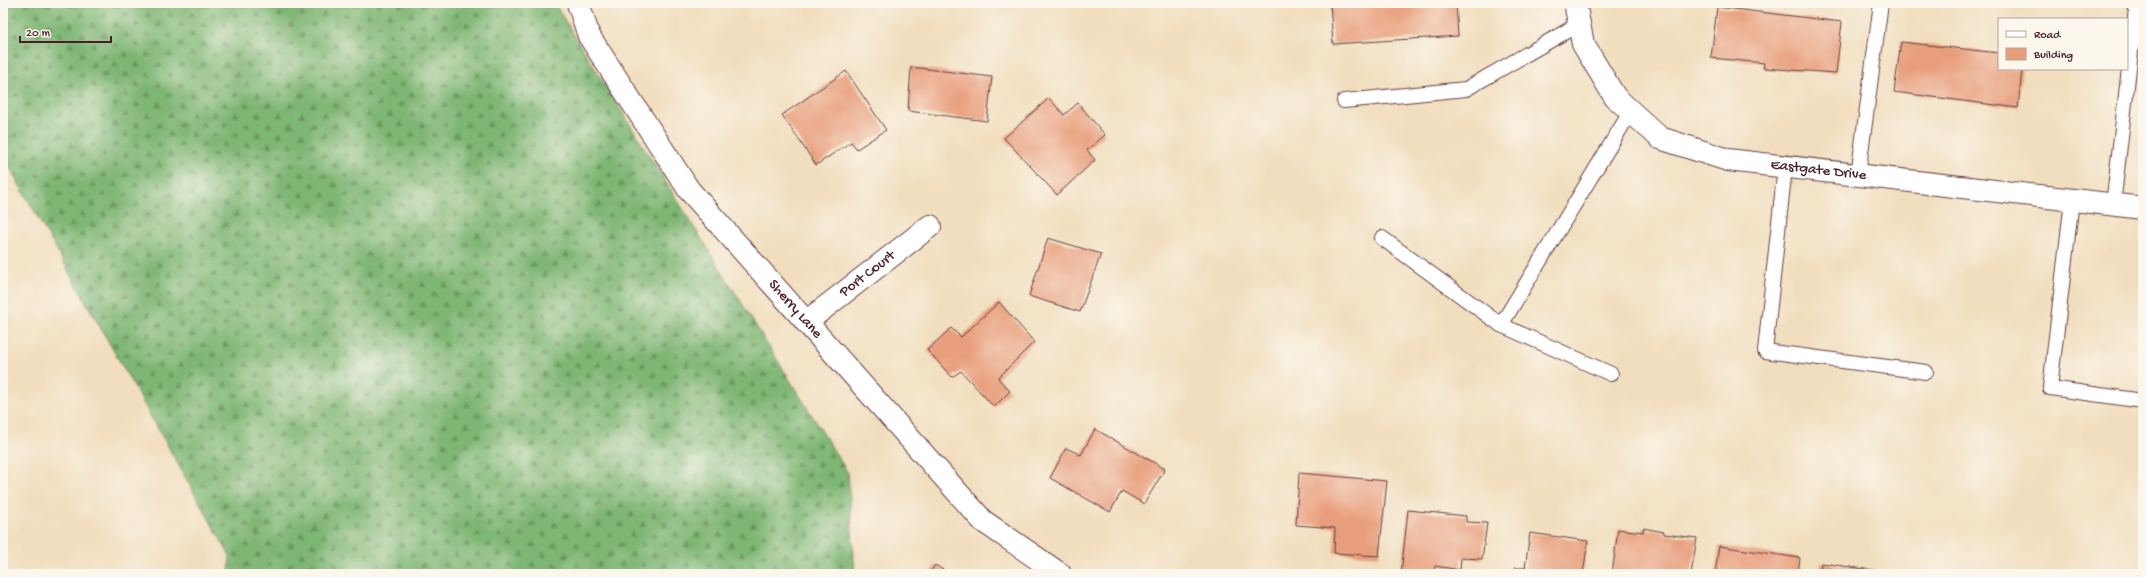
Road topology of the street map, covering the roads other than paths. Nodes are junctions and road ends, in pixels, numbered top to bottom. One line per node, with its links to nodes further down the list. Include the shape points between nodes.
1 (578, 3): 15 (street, Sherry Lane, via 589,36 689,190)
2 (1575, 3): 5 (street, Eastgate Drive)
3 (1881, 3): 9 (lane)
4 (2143, 9): 11 (lane, via 2136,8)
5 (1579, 24): 6 (lane, via 1466,89); 7 (street, Eastgate Drive, via 1583,44 1615,97)
6 (1344, 100)
7 (1631, 111): 8 (street, Eastgate Drive, via 1660,138 1728,160); 16 (lane)
8 (1785, 167): 9 (street, Eastgate Drive); 17 (lane, via 1765,351)
9 (1858, 175): 10 (street, Eastgate Drive)
10 (2072, 200): 11 (street, Eastgate Drive); 19 (lane, via 2050,388)
11 (2112, 205): 12 (street, Eastgate Drive)
12 (2143, 208)
13 (930, 226): 15 (street, Port Court)
14 (1382, 238): 16 (lane)
15 (806, 322): 20 (street, Sherry Lane, via 982,521)
16 (1501, 325): 18 (lane)
17 (1926, 372)
18 (1611, 374)
19 (2143, 401)
20 (1060, 574)

